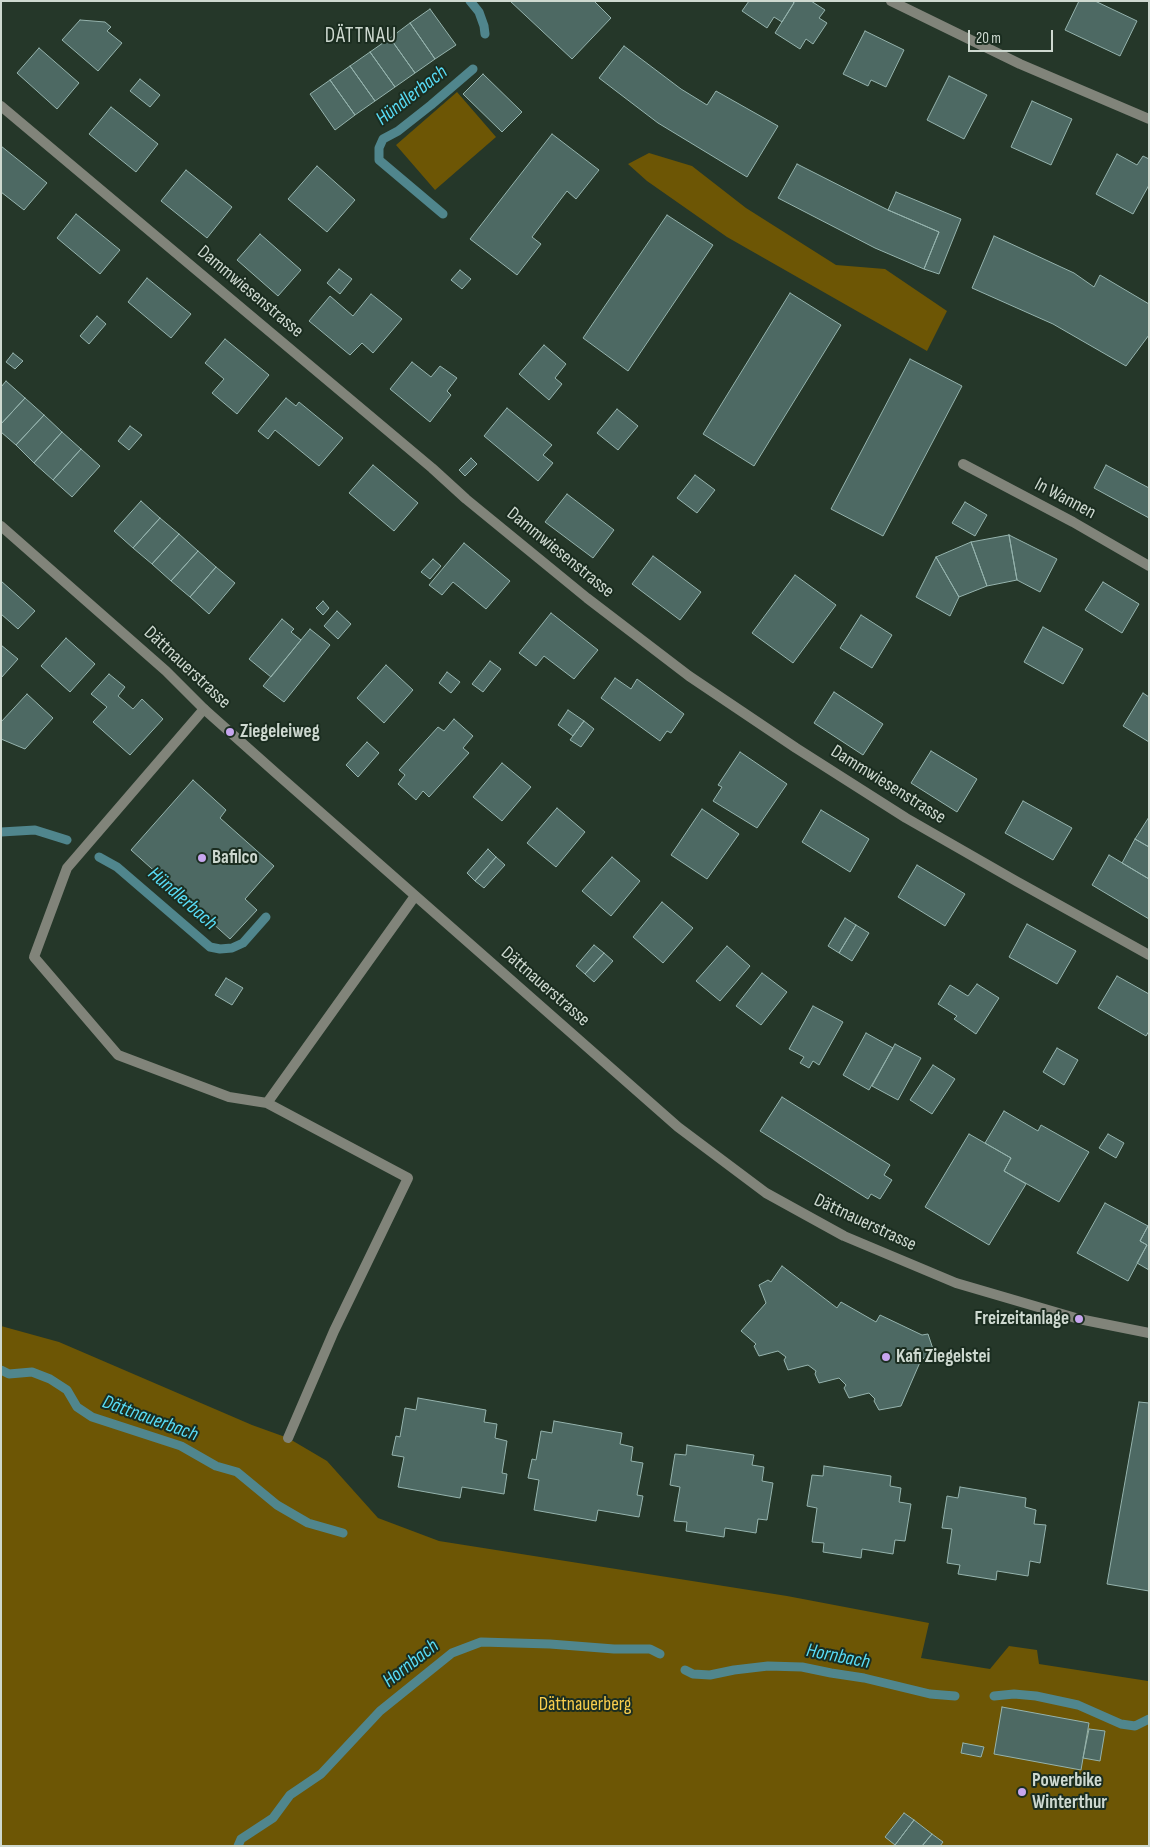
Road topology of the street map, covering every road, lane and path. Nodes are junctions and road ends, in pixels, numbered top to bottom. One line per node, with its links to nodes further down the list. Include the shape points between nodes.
1 (891, 1): 3 (street, via 1020,64)
2 (1, 106): 9 (street, Dammwiesenstrasse, via 473,505 689,676 906,818)
3 (1149, 119)
4 (963, 464): 6 (street, In Wannen)
5 (1, 526): 7 (street, Dättnauerstrasse)
6 (1149, 566)
7 (204, 709): 8 (street, Dättnauerstrasse); 10 (street, via 67,868 34,957 118,1055 230,1098)
8 (415, 896): 10 (street); 11 (street, Dättnauerstrasse, via 678,1127 766,1193 844,1236 956,1283 1079,1319)
9 (1149, 955)
10 (267, 1103): 12 (street, via 408,1178 334,1331)
11 (1149, 1333)
12 (288, 1438)

